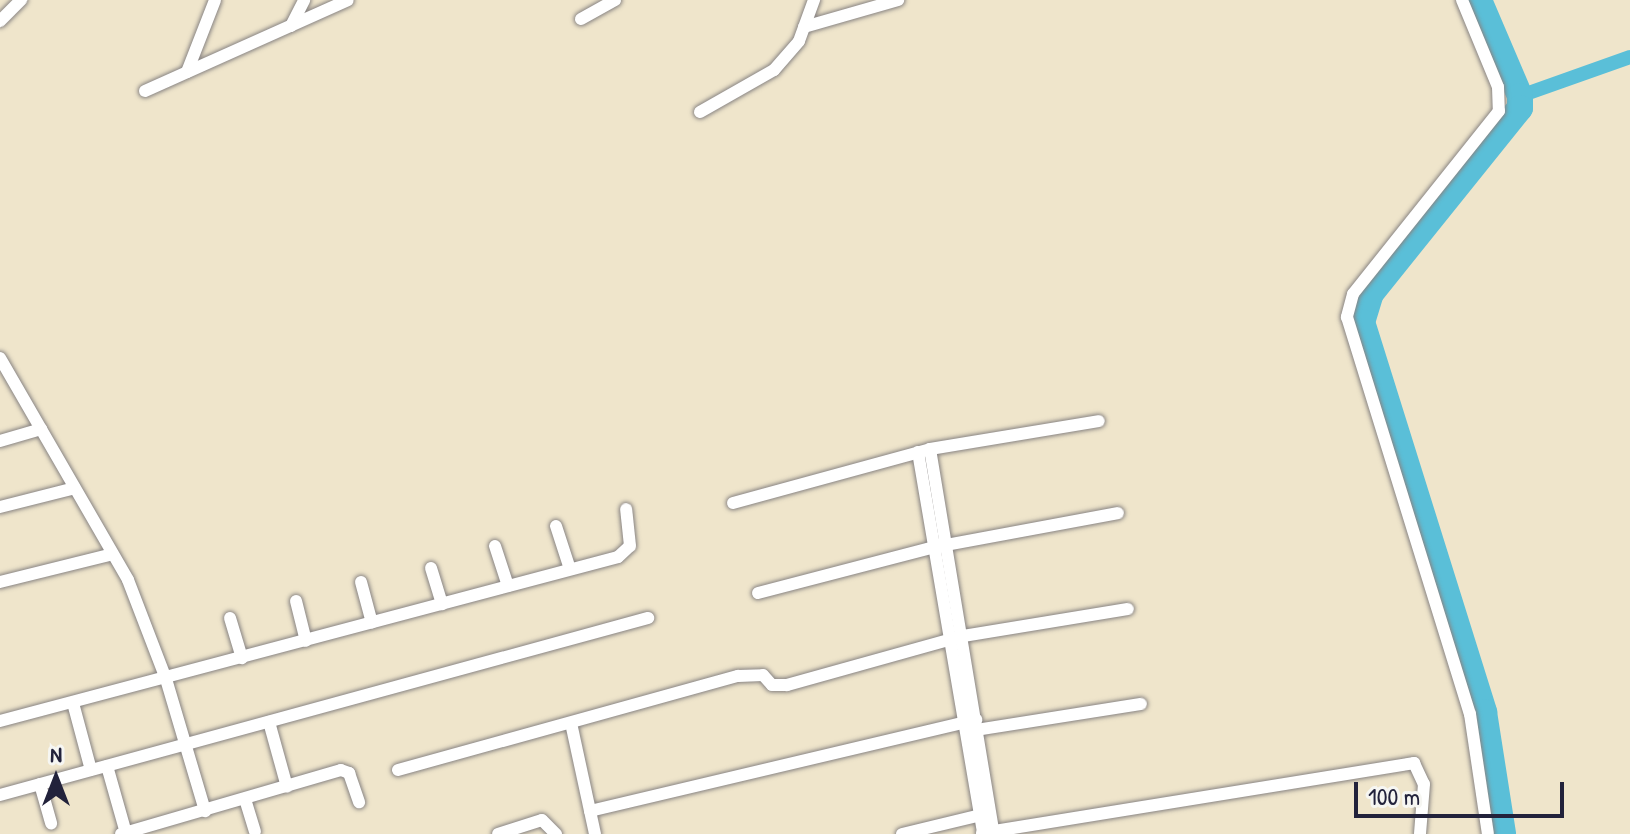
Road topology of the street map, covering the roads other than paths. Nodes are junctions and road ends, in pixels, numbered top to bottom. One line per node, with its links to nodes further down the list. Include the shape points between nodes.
1 (21, 0): 10 (street)
2 (215, 0): 13 (street)
3 (304, 0): 11 (street)
4 (348, 0): 11 (street)
5 (615, 0): 9 (street)
6 (814, 0): 12 (street)
7 (898, 0): 12 (street)
8 (1467, 1): 73 (street, via 1498,87 1499,111 1353,294 1347,317 1465,696)
9 (581, 19)
10 (0, 21)
11 (291, 26): 13 (street)
12 (804, 27): 15 (street, via 774,70)
13 (187, 72): 14 (street)
14 (145, 91)
15 (700, 112)
16 (1, 362): 18 (street)
17 (1099, 421): 20 (street)
18 (41, 429): 19 (street); 21 (street)
19 (0, 441)
20 (924, 450): 22 (street); 28 (street)
21 (75, 488): 23 (street); 29 (street)
22 (733, 503)
23 (0, 507)
24 (626, 509): 31 (street, via 631,536 625,552)
25 (1118, 513): 28 (street)
26 (556, 526): 31 (street)
27 (495, 546): 34 (street)
28 (941, 546): 35 (street); 42 (street)
29 (113, 554): 32 (street); 45 (street)
30 (431, 568): 37 (street)
31 (570, 569): 34 (street)
32 (0, 582)
33 (361, 582): 41 (street)
34 (508, 586): 37 (street)
35 (758, 593)
36 (296, 601): 43 (street)
37 (442, 604): 41 (street)
38 (1128, 609): 42 (street)
39 (230, 618): 44 (street)
40 (648, 618): 49 (street)
41 (372, 623): 43 (street)
42 (957, 638): 50 (street, via 787,685 772,685 763,675 738,676); 51 (street)
43 (306, 641): 44 (street)
44 (242, 658): 45 (street)
45 (166, 679): 46 (street); 52 (street)
46 (73, 703): 48 (street); 54 (street)
47 (1141, 704): 51 (street)
48 (0, 721)
49 (269, 722): 52 (street); 57 (street)
50 (571, 723): 55 (street); 62 (street)
51 (971, 726): 62 (street); 63 (street)
52 (185, 745): 53 (street); 61 (street)
53 (107, 766): 54 (street); 66 (street)
54 (91, 770): 56 (street)
55 (398, 770)
56 (40, 784): 58 (street); 64 (street)
57 (287, 787): 59 (street); 60 (street, via 341,770 349,773)
58 (0, 795)
59 (245, 799): 61 (street); 65 (street)
60 (359, 802)
61 (205, 811): 66 (street)
62 (590, 811): 70 (street)
63 (985, 814): 67 (street); 71 (street)
64 (51, 823)
65 (255, 832)
66 (123, 833)
67 (988, 833): 72 (street, via 1414,763 1424,784)
68 (498, 834): 69 (street, via 542,820)
69 (556, 834)
70 (595, 834)
71 (902, 834)
72 (1420, 834)
73 (1488, 834)

